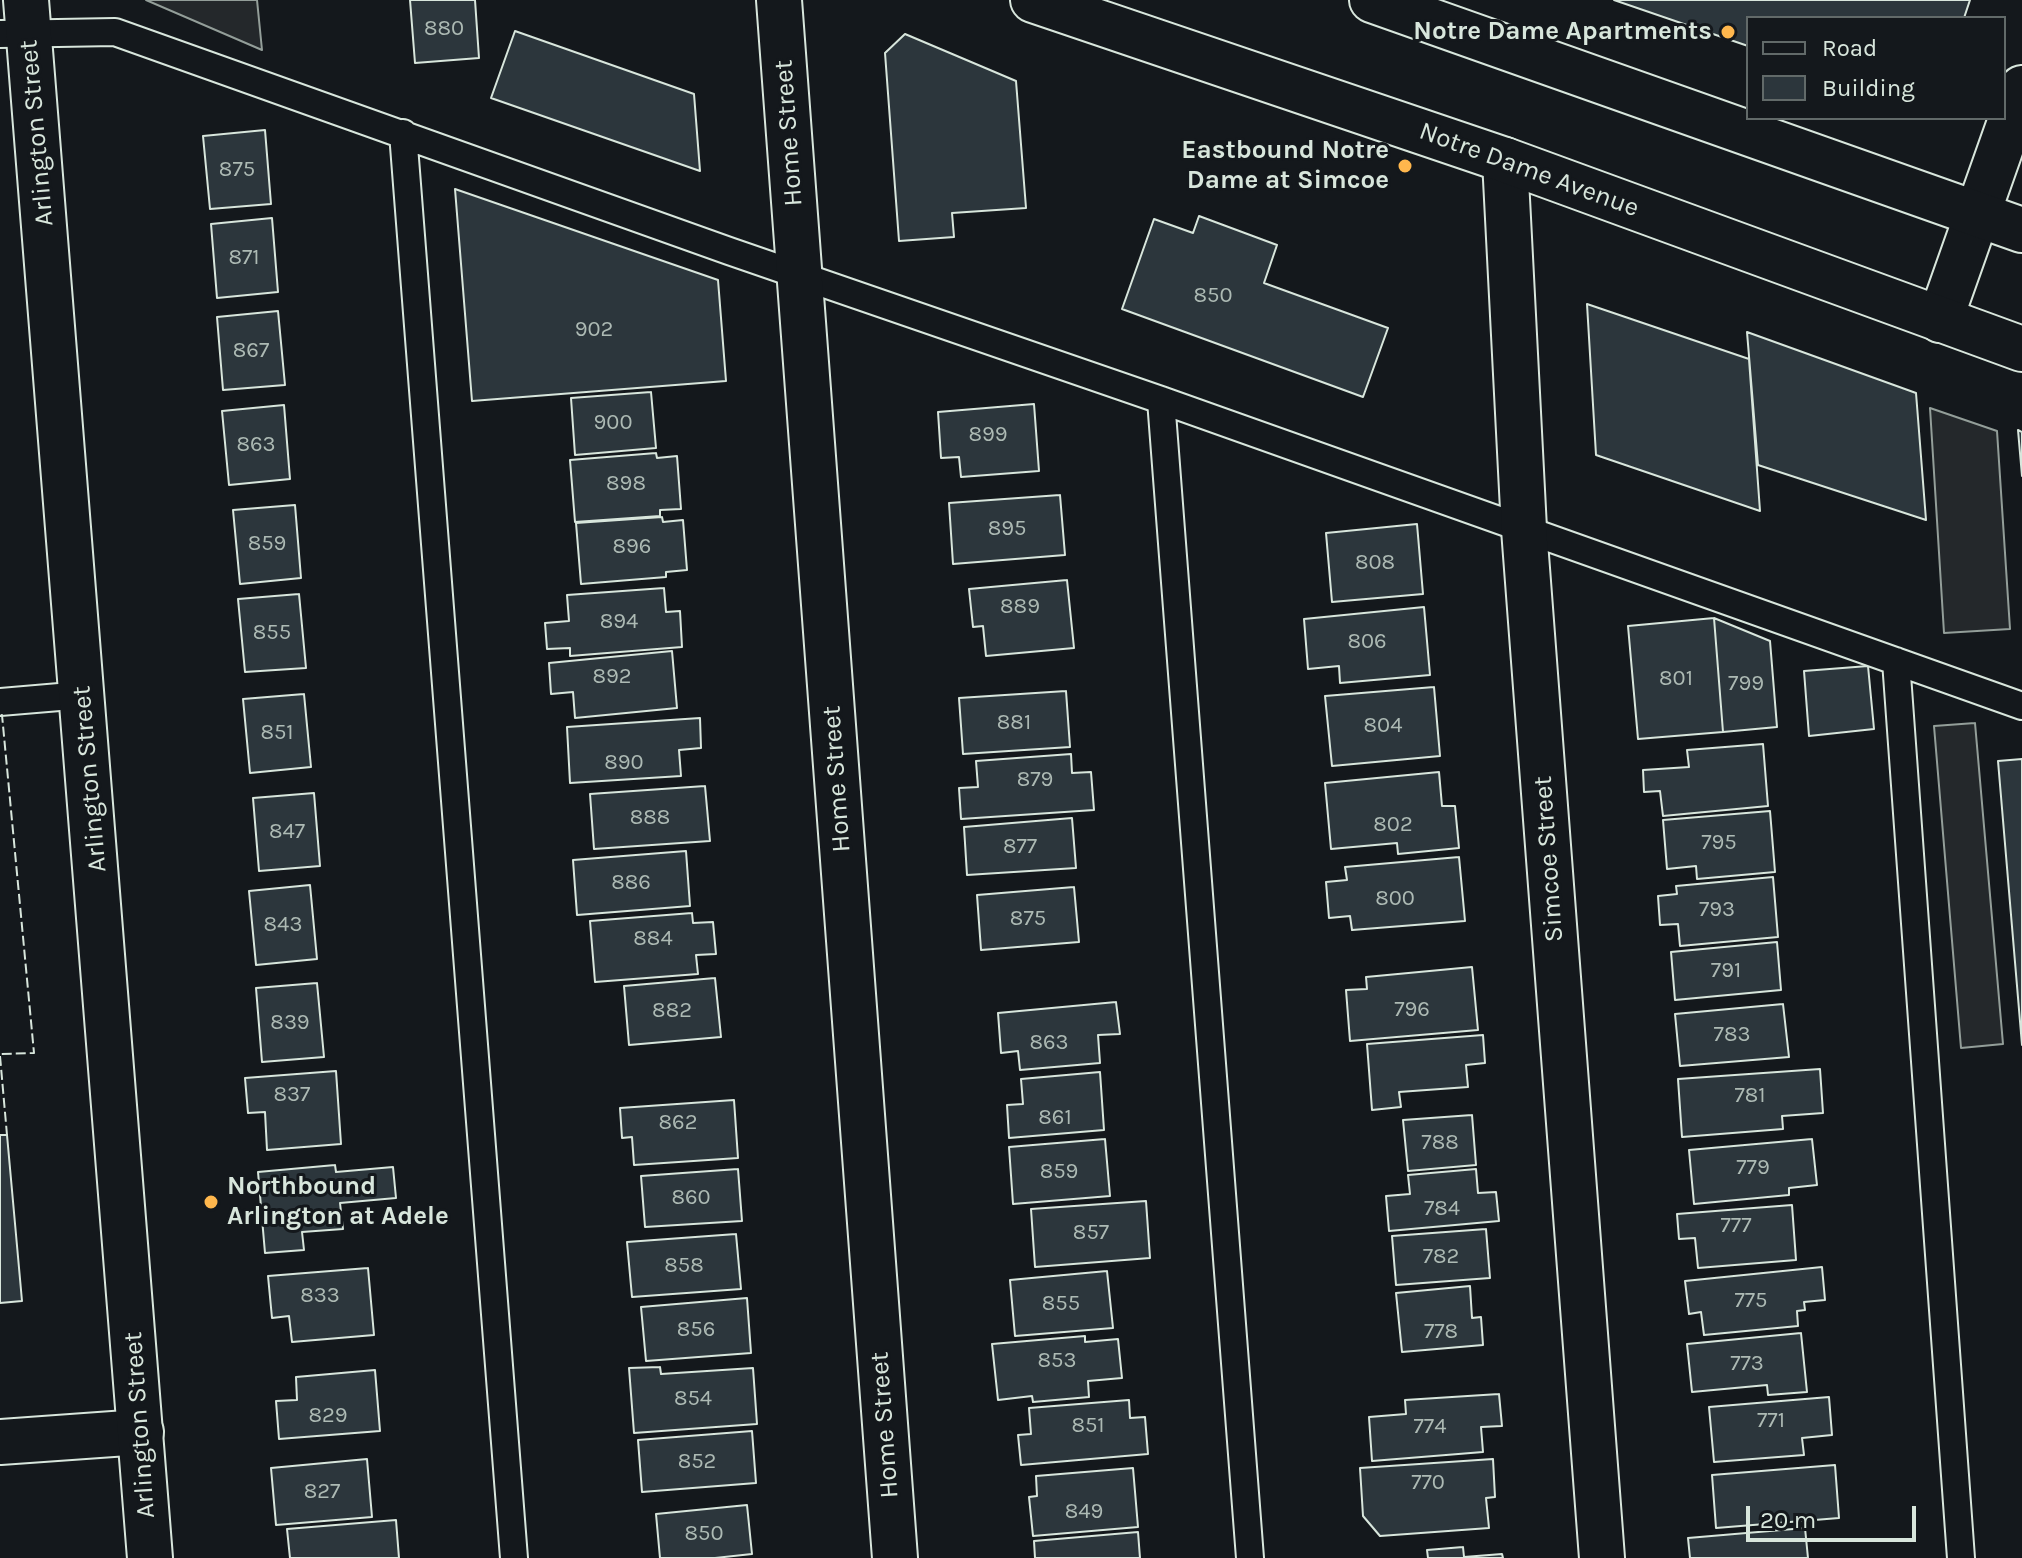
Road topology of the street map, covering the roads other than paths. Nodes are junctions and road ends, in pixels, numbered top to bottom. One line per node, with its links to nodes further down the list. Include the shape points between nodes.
1 (779, 0): 10 (street, Home Street)
2 (1033, 0): 7 (street, Notre Dame Avenue)
3 (1372, 0): 8 (street)
4 (18, 22): 6 (lane, via 115,32); 16 (street, Arlington Street)
5 (2022, 88): 8 (street)
6 (403, 133): 10 (lane); 22 (lane)
7 (1505, 160): 11 (street, Notre Dame Avenue); 14 (street, Simcoe Street)
8 (1978, 215): 9 (street); 11 (street)
9 (2022, 230)
10 (800, 275): 13 (lane); 23 (street, Home Street)
11 (1940, 320): 12 (street, Notre Dame Avenue)
12 (2022, 349)
13 (1161, 400): 14 (lane); 24 (lane)
14 (1524, 529): 15 (lane); 25 (street, Simcoe Street)
15 (1896, 661): 18 (lane); 26 (lane)
16 (83, 695): 17 (lane); 19 (street, Arlington Street)
17 (0, 702)
18 (2022, 706)
19 (141, 1432): 20 (street); 21 (street, Arlington Street)
20 (0, 1442)
21 (150, 1558)
22 (514, 1558)
23 (895, 1558)
24 (1250, 1558)
25 (1602, 1558)
26 (1961, 1558)

